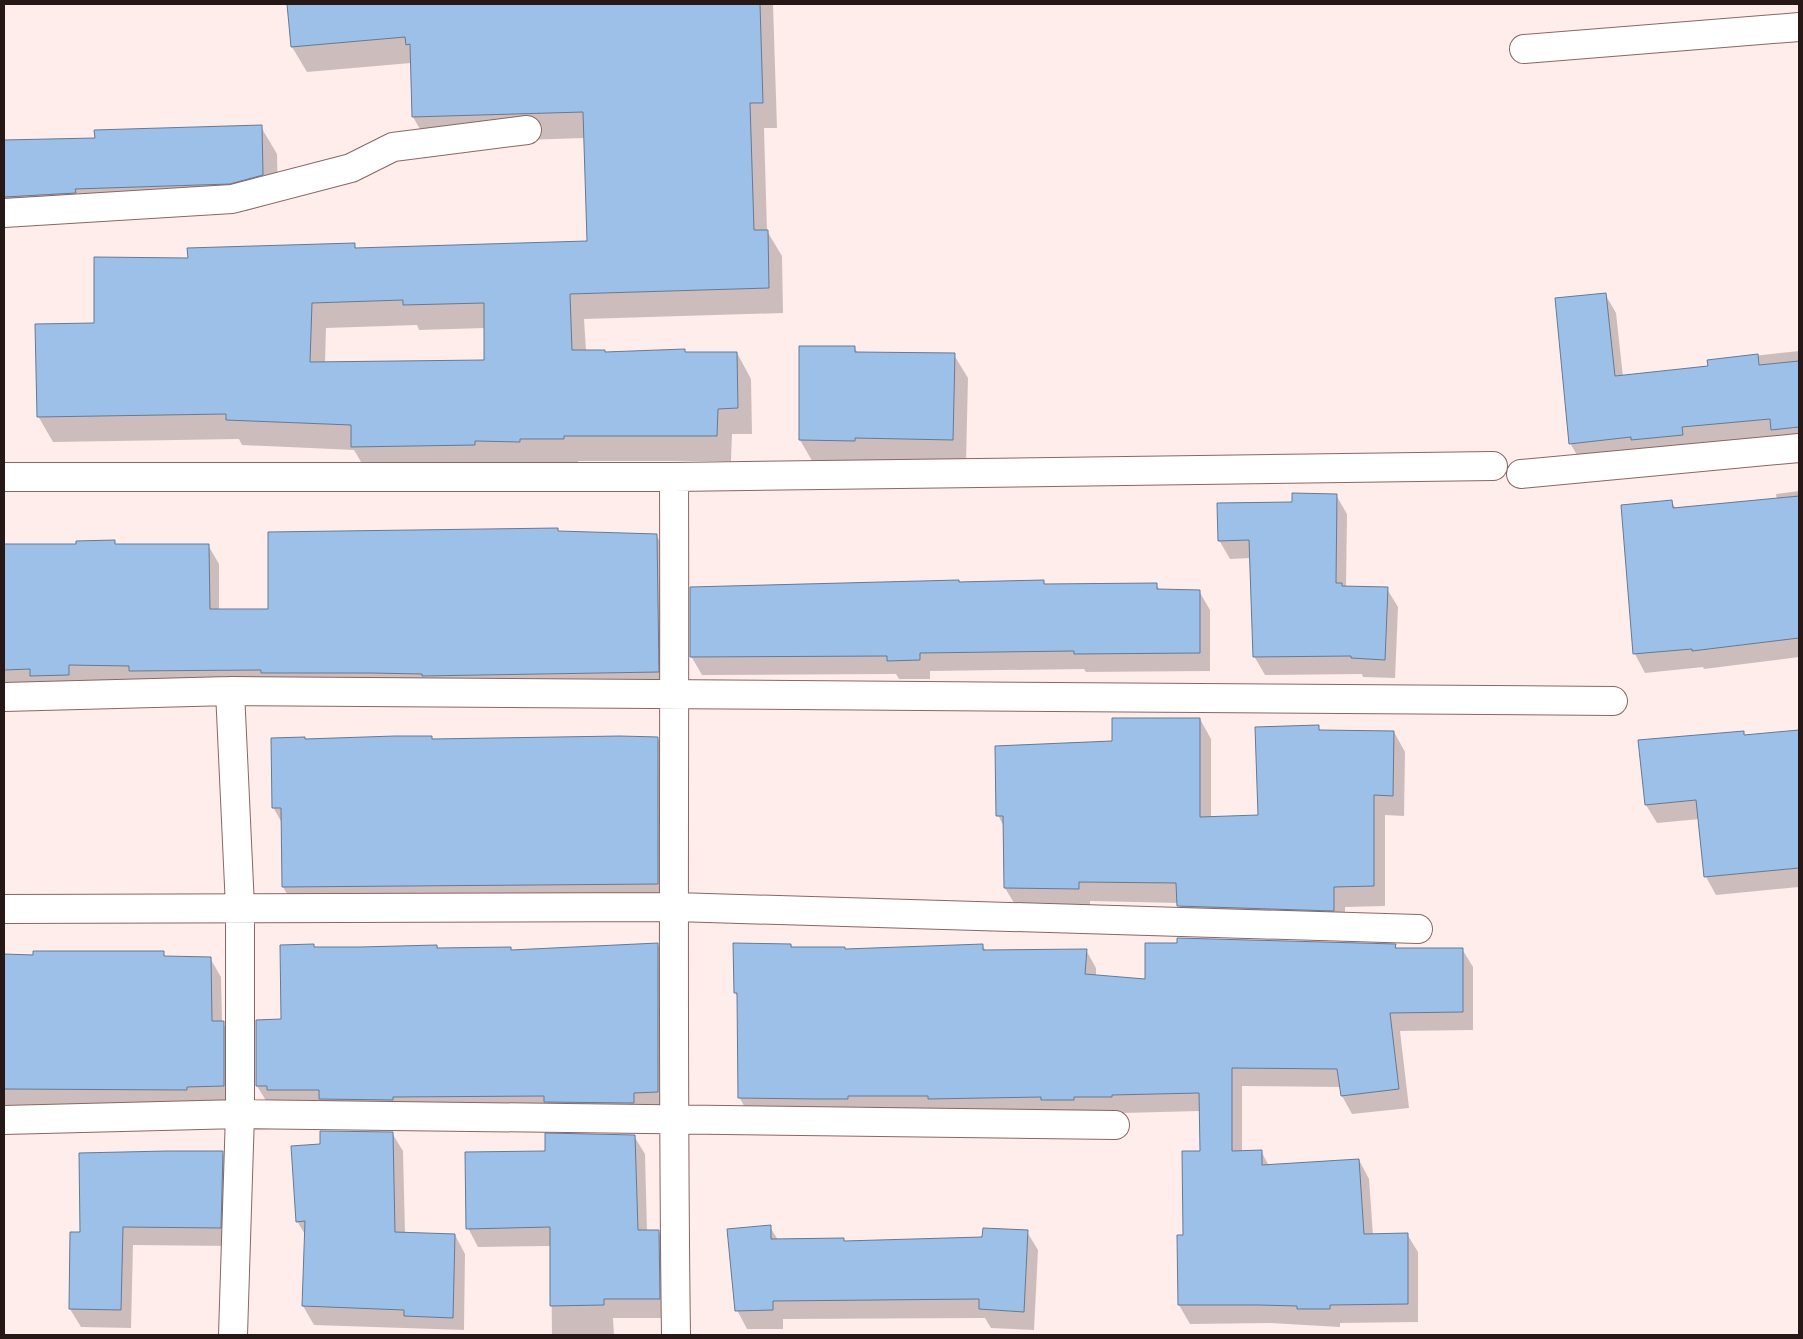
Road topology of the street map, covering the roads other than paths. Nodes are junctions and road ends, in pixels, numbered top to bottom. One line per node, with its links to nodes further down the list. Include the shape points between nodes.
1 (1799, 27): 2 (street)
2 (1524, 48)
3 (527, 130): 4 (street, via 393,146 351,168 232,199)
4 (4, 213)
5 (1799, 448): 7 (street)
6 (1493, 466): 9 (street)
7 (1521, 474)
8 (4, 477): 9 (street)
9 (674, 477): 11 (street)
10 (230, 692): 11 (street); 12 (street); 14 (street)
11 (675, 696): 13 (street); 15 (street)
12 (4, 697)
13 (1613, 701)
14 (240, 907): 15 (street); 16 (street); 18 (street)
15 (675, 907): 17 (street); 19 (street)
16 (4, 909)
17 (1418, 929)
18 (240, 1114): 19 (street); 20 (street); 22 (street)
19 (673, 1119): 21 (street); 23 (street)
20 (4, 1120)
21 (1115, 1125)
22 (233, 1335)
23 (676, 1335)

